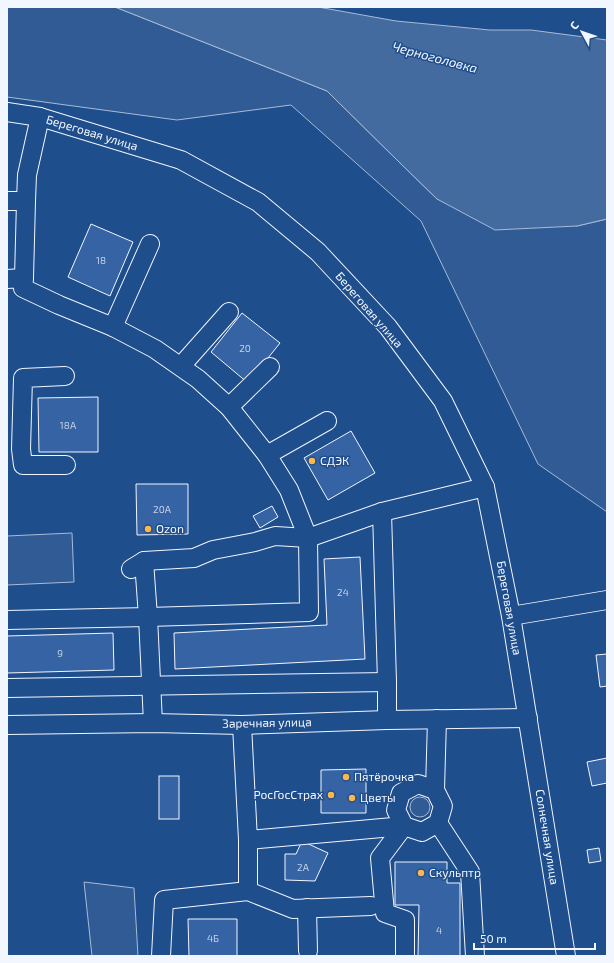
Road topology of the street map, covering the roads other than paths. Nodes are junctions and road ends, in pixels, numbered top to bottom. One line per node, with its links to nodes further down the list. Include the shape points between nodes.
1 (7, 112): 2 (street, Береговая улица)
2 (40, 117): 4 (street, via 27,175); 17 (street, Береговая улица, via 181,160 258,202 318,252 388,327 443,401)
3 (7, 201): 4 (street)
4 (26, 201): 6 (street)
5 (150, 244): 8 (street)
6 (16, 278): 8 (street, via 23,288)
7 (230, 312): 9 (street)
8 (113, 327): 9 (street)
9 (181, 366): 12 (street)
10 (270, 367): 12 (street)
11 (65, 376): 14 (street, via 23,378)
12 (229, 407): 15 (street)
13 (327, 421): 15 (street)
14 (14, 449): 16 (street, via 23,466)
15 (268, 456): 19 (street, via 289,490)
16 (66, 465)
17 (485, 487): 18 (street); 21 (street, Береговая улица)
18 (382, 512): 19 (street); 24 (street)
19 (308, 538): 22 (street, via 275,536 213,550 194,558 138,565); 22 (street, via 309,612)
20 (607, 600): 21 (street)
21 (512, 616): 27 (street, Береговая улица)
22 (148, 617): 23 (street); 25 (street)
23 (7, 620)
24 (387, 682): 25 (street); 29 (street)
25 (151, 686): 26 (street); 30 (street)
26 (7, 688)
27 (528, 718): 28 (street, Заречная улица); 44 (street, Солнечная улица)
28 (437, 719): 29 (street, Заречная улица); 33 (street)
29 (387, 720): 32 (street, Заречная улица)
30 (153, 723): 31 (street, Заречная улица); 32 (street, Заречная улица)
31 (7, 725)
32 (242, 725): 36 (street)
33 (435, 790): 34 (street, via 443,806); 35 (street, via 418,784 402,793 396,810)
34 (438, 823): 35 (street, via 422,832); 43 (street, via 470,872)
35 (404, 826): 36 (street); 42 (street, via 380,858 385,913 405,920)
36 (248, 840): 37 (street)
37 (248, 891): 39 (street, via 293,909); 41 (street, via 164,900)
38 (371, 906): 39 (street)
39 (307, 908): 40 (street)
40 (308, 951)
41 (161, 956)
42 (405, 956)
43 (475, 956)
44 (566, 956)

